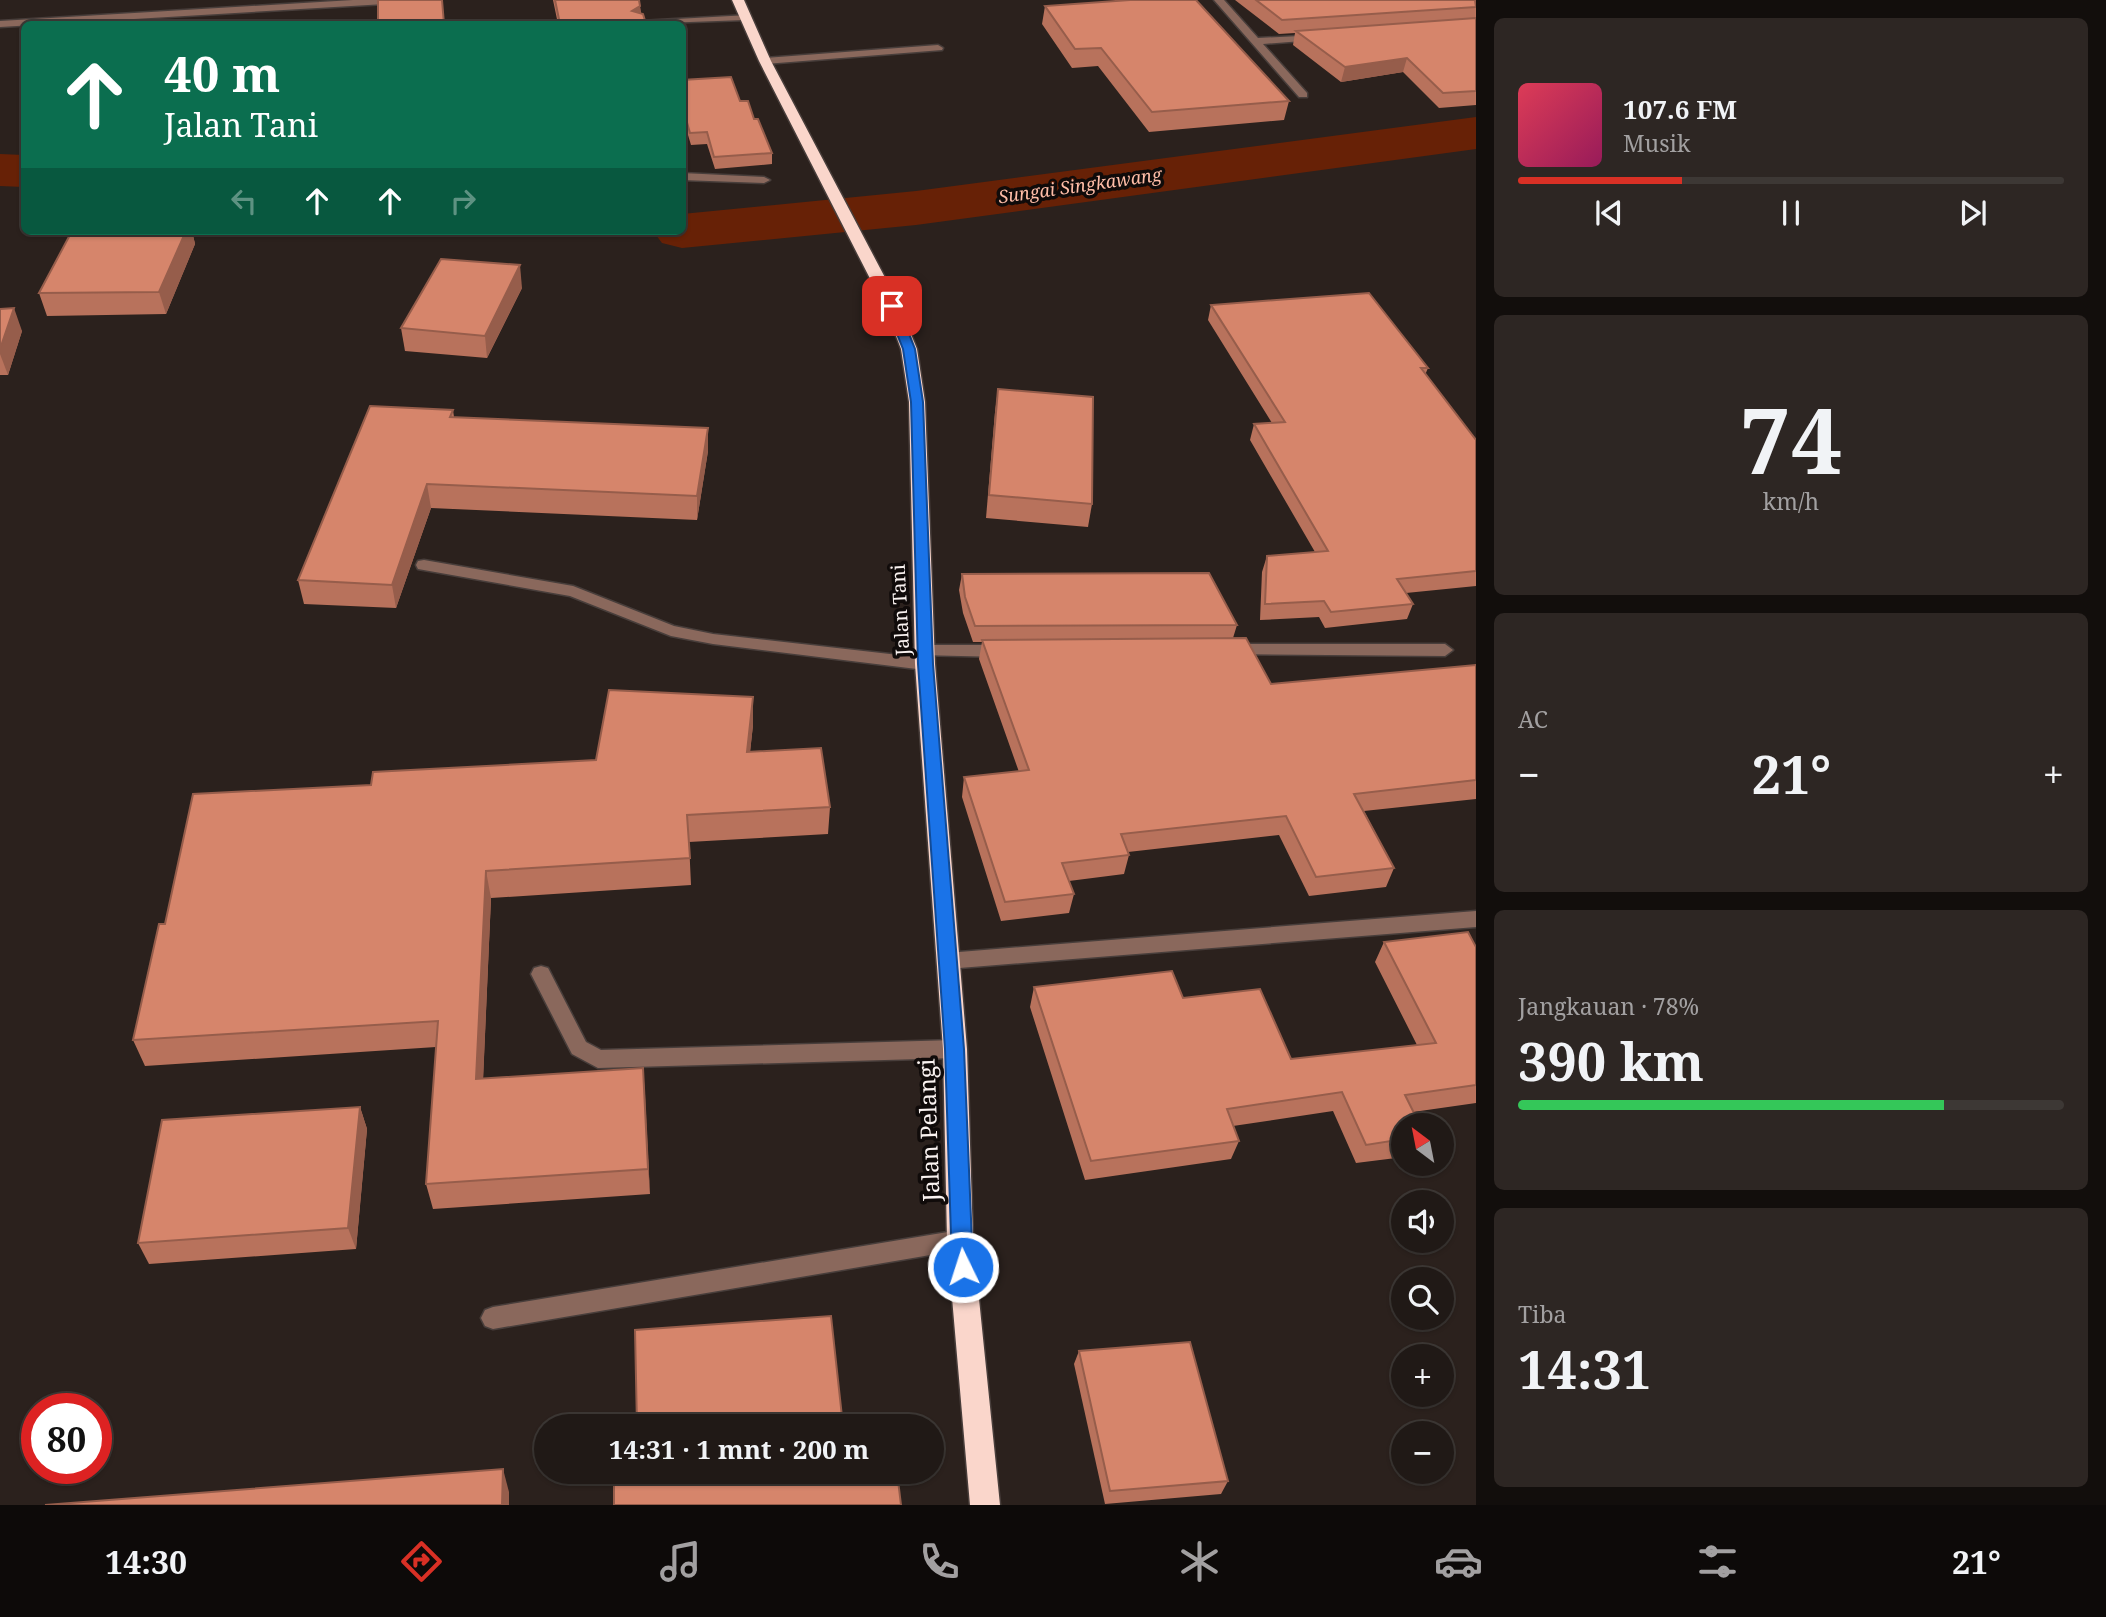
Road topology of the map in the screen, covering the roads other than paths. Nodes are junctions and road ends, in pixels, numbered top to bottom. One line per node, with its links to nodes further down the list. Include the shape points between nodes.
1 (402, 0): 5 (street)
2 (738, 0): 4 (highway, Jalan Tani)
3 (1219, 0): 10 (street)
4 (745, 17): 6 (street); 12 (highway, Jalan Tani)
5 (50, 21)
6 (685, 21)
7 (21, 23): 8 (street)
8 (0, 24)
9 (1325, 36): 10 (street)
10 (1257, 41): 13 (street)
11 (938, 48): 12 (street)
12 (765, 61): 20 (highway, Jalan Tani, via 892,306 909,349 917,402)
13 (1303, 95)
14 (686, 176): 15 (street)
15 (764, 180)
16 (424, 565): 20 (street, via 573,591 671,631 713,639)
17 (1212, 650): 18 (street)
18 (1445, 650)
19 (1020, 651): 20 (street)
20 (925, 657): 22 (highway, Jalan Tani)
21 (1476, 919): 22 (street)
22 (947, 961): 24 (highway, Jalan Pelangi)
23 (541, 974): 24 (street, via 579,1048 598,1059)
24 (954, 1049): 25 (highway, Jalan Pelangi)
25 (960, 1240): 26 (street); 27 (highway, Jalan Pelangi)
26 (493, 1318)
27 (985, 1505)

